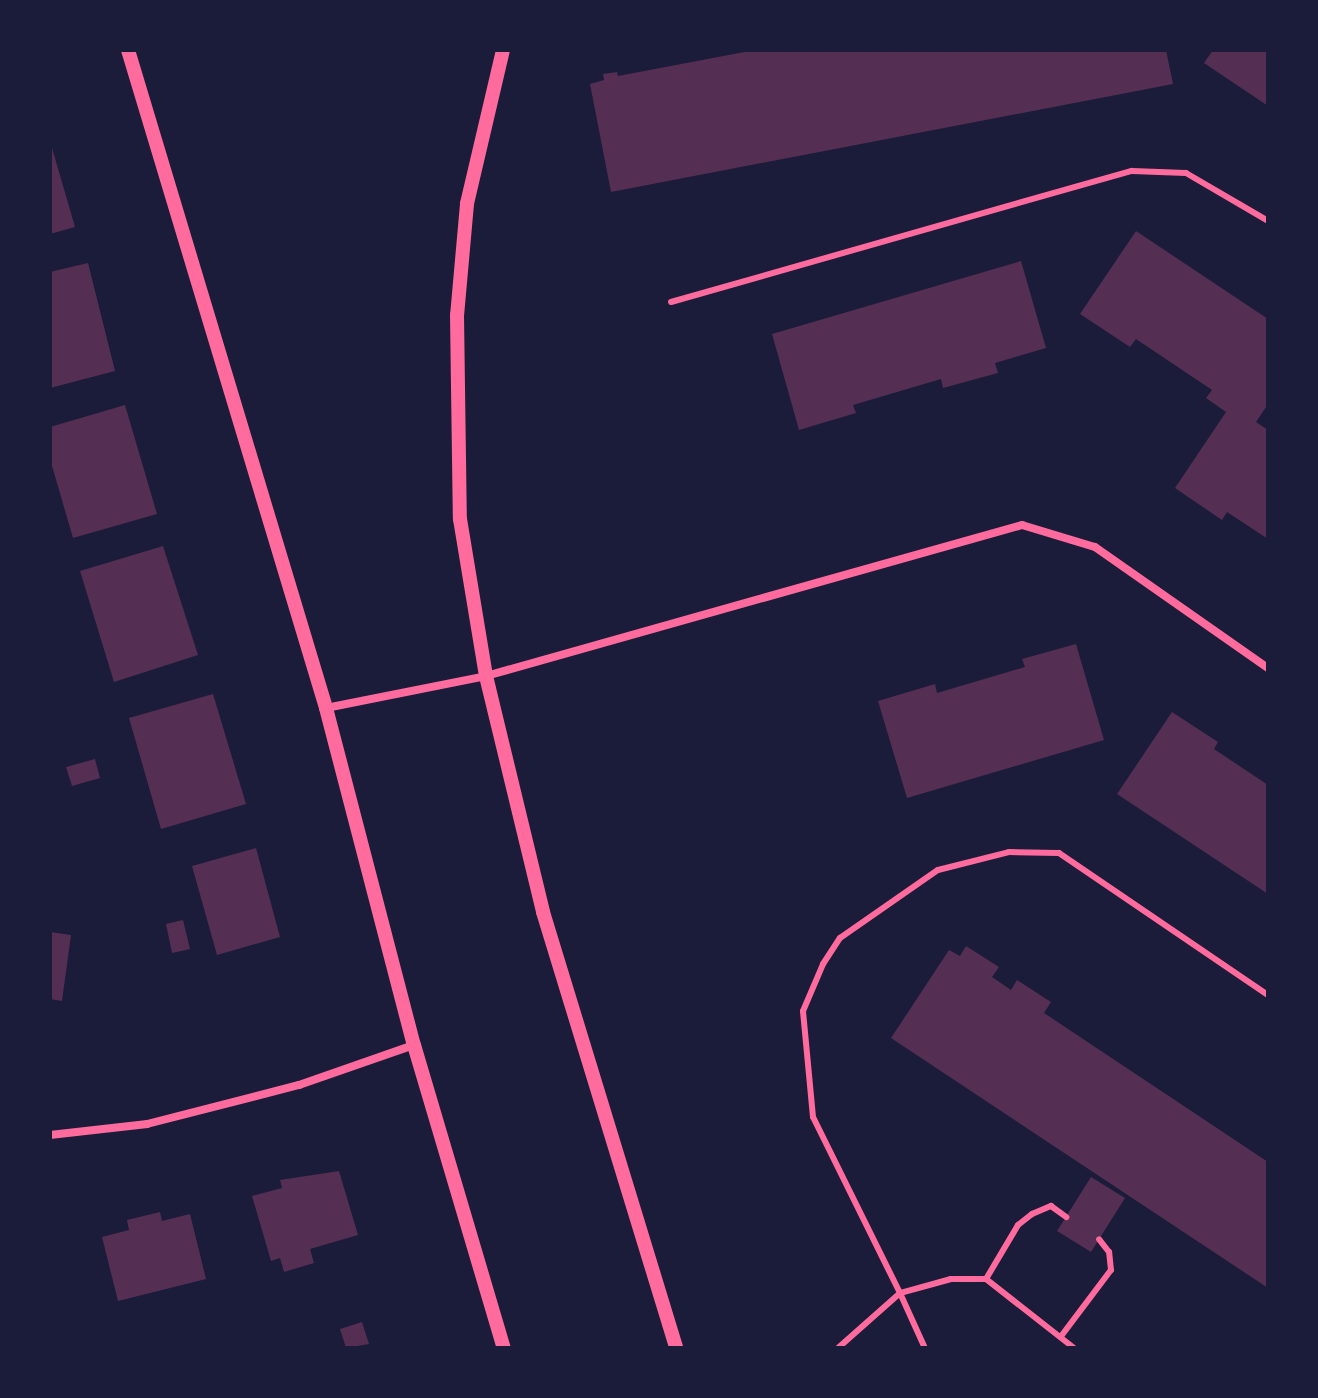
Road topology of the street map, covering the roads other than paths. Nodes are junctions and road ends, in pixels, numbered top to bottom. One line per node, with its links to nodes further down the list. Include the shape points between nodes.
1 (128, 50): 7 (street)
2 (503, 50): 6 (street, via 467,204 457,315 460,519)
3 (1268, 221): 4 (lane, via 1186,173 1132,171)
4 (671, 302)
5 (1268, 668): 6 (street, via 1095,547 1022,525)
6 (486, 676): 7 (street); 17 (street, via 543,912)
7 (326, 708): 9 (street)
8 (1268, 995): 14 (lane, via 1059,853 1009,852 938,870 870,913 840,938 809,990 803,1011 804,1065 813,1117)
9 (414, 1045): 10 (street, via 299,1085 147,1124); 16 (street)
10 (50, 1135)
11 (1066, 1217): 13 (lane, via 1051,1206 1025,1220)
12 (1099, 1239): 15 (lane, via 1109,1252 1111,1270)
13 (986, 1279): 14 (lane, via 951,1279); 15 (lane)
14 (900, 1293): 18 (lane); 19 (lane)
15 (1062, 1335): 20 (lane)
16 (504, 1348)
17 (676, 1348)
18 (838, 1348)
19 (925, 1348)
20 (1074, 1348)

